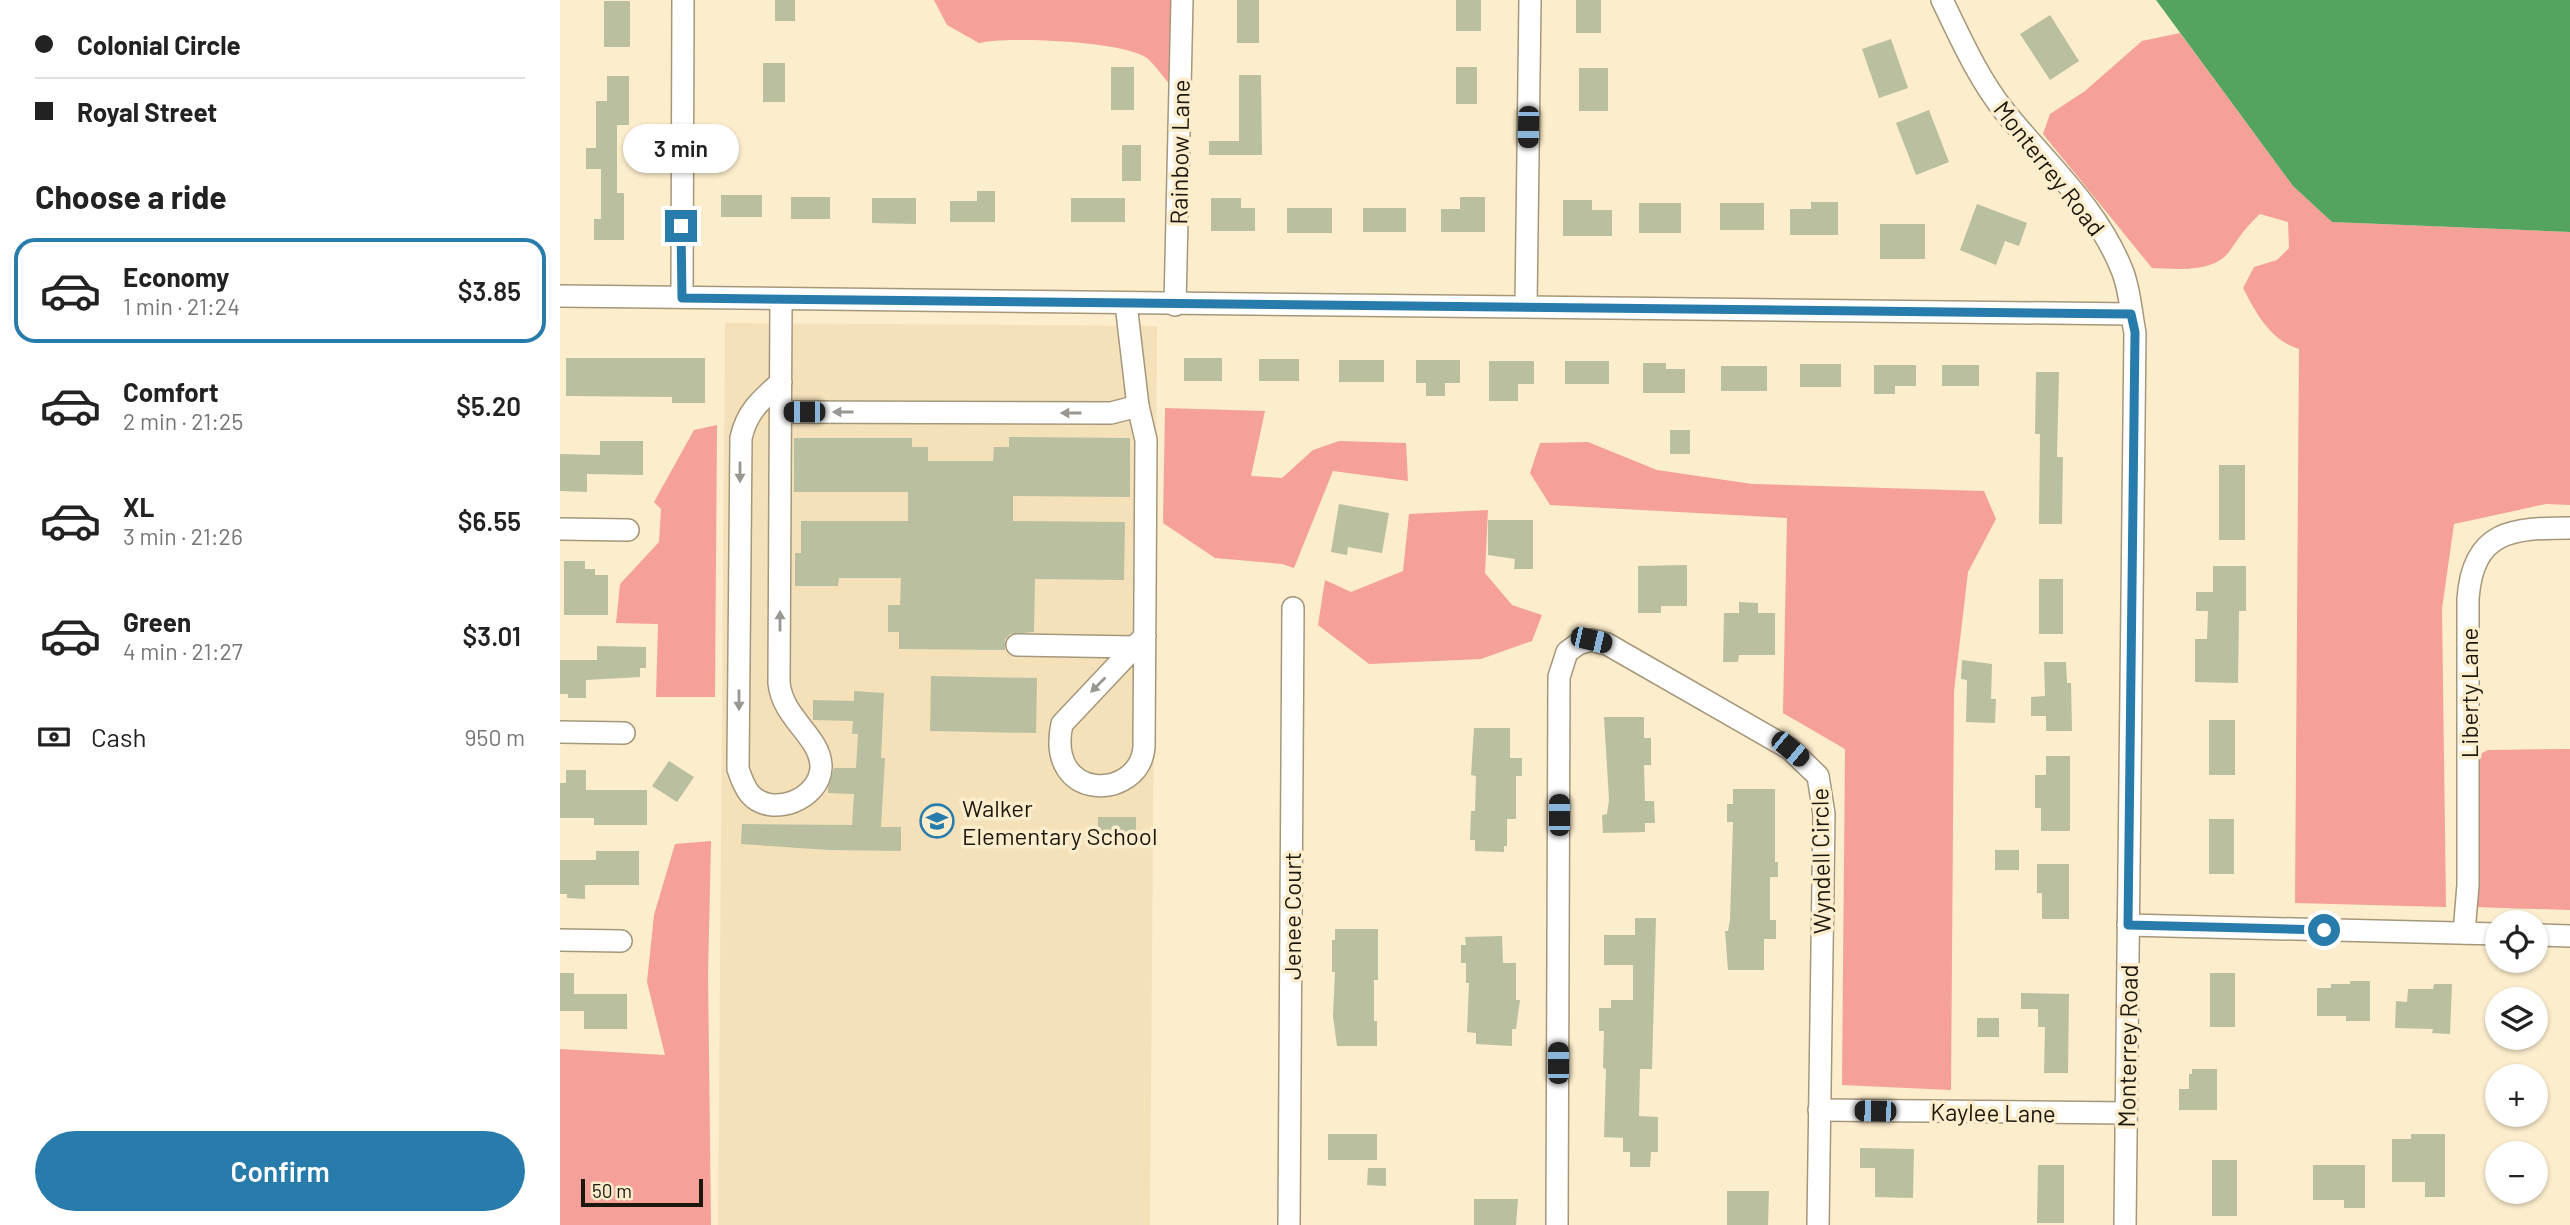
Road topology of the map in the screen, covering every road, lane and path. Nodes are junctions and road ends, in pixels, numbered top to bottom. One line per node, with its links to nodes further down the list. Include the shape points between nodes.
1 (683, 0): 6 (street)
2 (1182, 0): 9 (street, Rainbow Lane)
3 (1530, 0): 10 (street)
4 (1942, 0): 11 (street, Monterrey Road, via 1991,92 2062,175 2106,237 2123,272)
5 (560, 296): 6 (street)
6 (682, 298): 7 (street)
7 (781, 299): 8 (street); 12 (street)
8 (1126, 304): 9 (street); 13 (street)
9 (1175, 305): 10 (street)
10 (1526, 306): 11 (street)
11 (2131, 314): 23 (street, Monterrey Road, via 2135,332)
12 (781, 382): 14 (street); 14 (street, one-way to 14, via 753,407 741,438 738,769 750,795 773,805 799,799 819,778 821,766 818,752 780,698)
13 (1138, 406): 14 (street, one-way to 14, via 1111,413); 19 (street, via 1146,440)
14 (781, 412)
15 (2570, 528): 24 (street, Liberty Lane, via 2526,528 2501,535 2483,550 2473,567 2468,599)
16 (560, 529): 17 (street)
17 (628, 530)
18 (1293, 607): 32 (street, Jenee Court)
19 (1140, 641): 19 (street, one-way to 19, via 1062,724 1058,742 1062,760 1070,775 1084,784 1119,781 1138,768 1143,758); 20 (street)
20 (1017, 645)
21 (560, 732): 22 (street)
22 (625, 733)
23 (2128, 925): 24 (street); 31 (street, Monterrey Road)
24 (2464, 933): 25 (street)
25 (2485, 934)
26 (2548, 935): 27 (street)
27 (2570, 936)
28 (560, 940): 29 (street)
29 (621, 941)
30 (1819, 1110): 31 (street, Kaylee Lane); 33 (street, Wyndell Circle, via 1824,814 1818,776 1790,749 1624,653 1591,640 1578,644 1567,652 1559,677); 34 (street, Wyndell Circle)
31 (2126, 1113): 35 (street, Monterrey Road)
32 (1289, 1225)
33 (1557, 1225)
34 (1818, 1225)
35 (2125, 1225)

